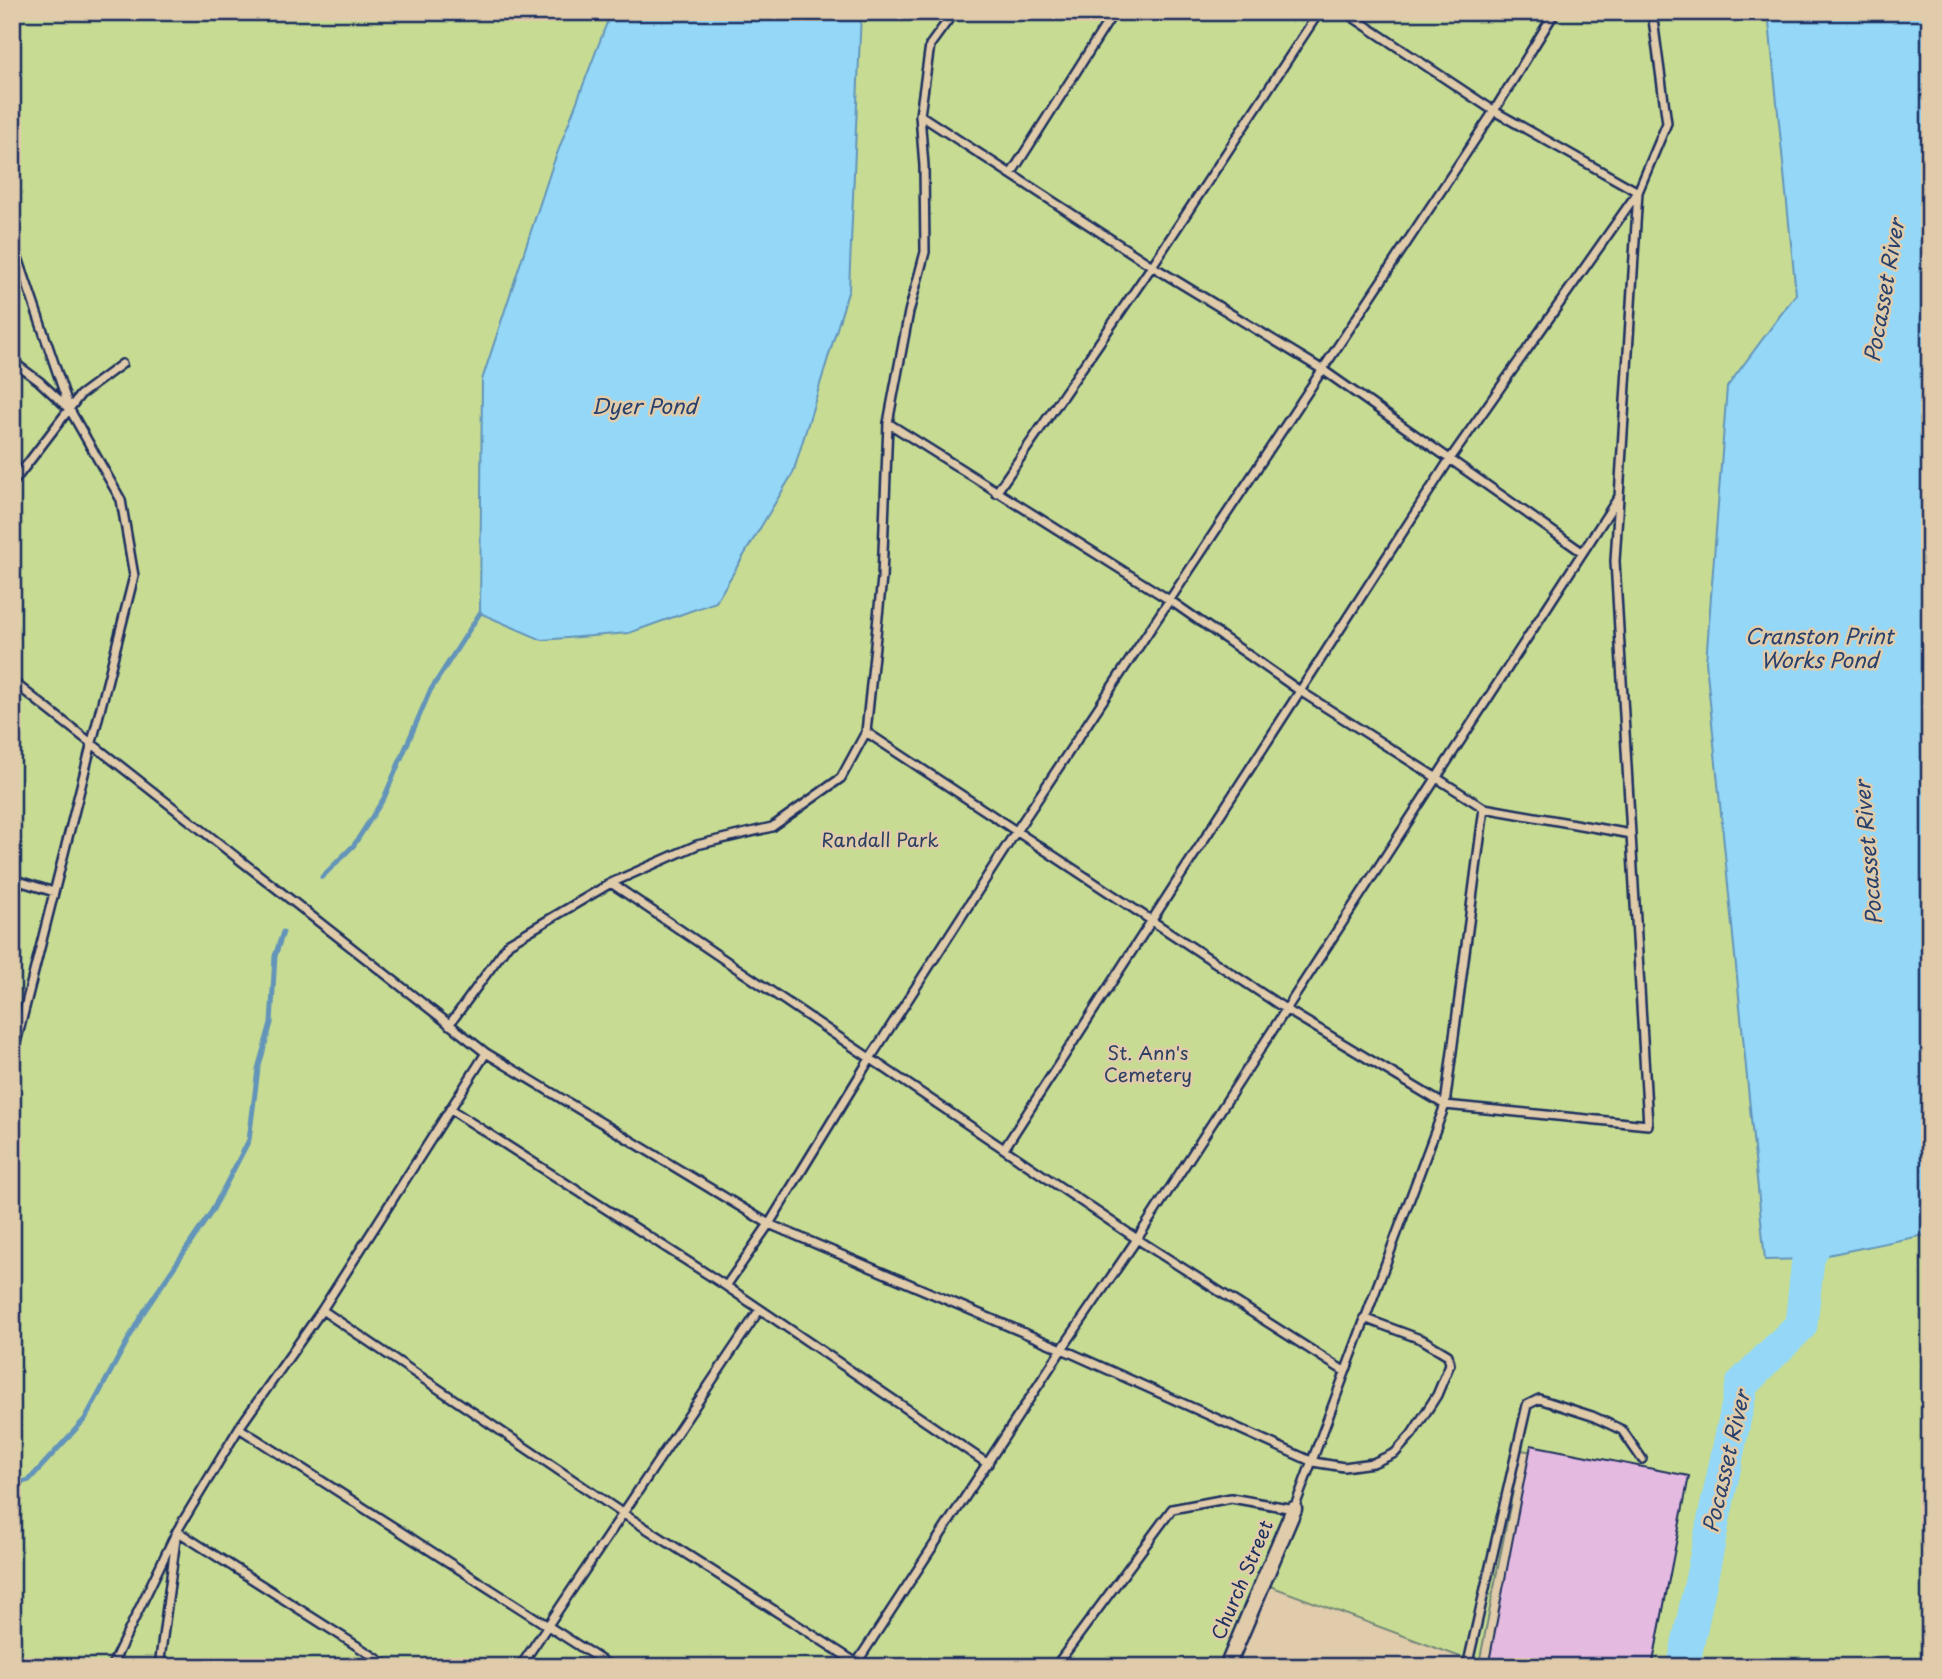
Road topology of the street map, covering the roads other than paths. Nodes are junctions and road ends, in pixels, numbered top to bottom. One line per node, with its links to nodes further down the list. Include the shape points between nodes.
1 (954, 12): 8 (lane, via 930,45)
2 (1114, 12): 9 (lane)
3 (1320, 12): 12 (lane)
4 (1345, 12): 7 (lane)
5 (1555, 12): 7 (lane)
6 (1652, 12): 10 (lane, via 1667,123)
7 (1494, 111): 10 (lane); 15 (lane)
8 (920, 115): 9 (lane); 17 (lane, via 925,251)
9 (1011, 174): 12 (lane)
10 (1638, 192): 18 (lane); 21 (lane)
11 (12, 240): 16 (lane)
12 (1152, 266): 15 (lane); 20 (lane)
13 (12, 361): 16 (lane)
14 (122, 363): 16 (lane, via 80,395)
15 (1322, 370): 18 (lane); 23 (lane)
16 (69, 410): 19 (lane); 27 (lane, via 121,500 134,576)
17 (888, 423): 20 (lane); 26 (lane, via 882,578)
18 (1450, 459): 22 (lane); 25 (lane)
19 (12, 484)
20 (996, 493): 23 (lane)
21 (1619, 496): 22 (lane); 31 (lane, via 1615,561)
22 (1582, 552): 28 (lane)
23 (1171, 601): 25 (lane); 30 (lane)
24 (12, 681): 27 (lane)
25 (1300, 691): 28 (lane); 35 (lane)
26 (866, 732): 30 (lane); 33 (lane, via 841,778 772,827 697,845)
27 (92, 743): 34 (lane); 37 (lane)
28 (1437, 780): 29 (lane); 36 (lane)
29 (1484, 808): 31 (lane); 41 (lane)
30 (1017, 830): 35 (lane); 39 (lane)
31 (1631, 834): 41 (lane, via 1648,1125)
32 (12, 879): 34 (lane)
33 (611, 883): 37 (lane, via 509,943); 39 (lane)
34 (54, 892): 40 (lane)
35 (1152, 920): 36 (lane); 43 (lane)
36 (1287, 1010): 41 (lane); 45 (lane)
37 (449, 1025): 38 (lane)
38 (486, 1053): 42 (lane); 44 (lane)
39 (871, 1057): 43 (lane); 44 (lane)
40 (12, 1059)
41 (1445, 1105): 49 (lane)
42 (450, 1110): 46 (lane); 48 (lane)
43 (1004, 1149): 45 (lane)
44 (769, 1224): 46 (lane); 50 (lane)
45 (1137, 1239): 50 (lane); 51 (lane)
46 (726, 1286): 47 (lane)
47 (760, 1309): 55 (lane); 57 (lane)
48 (322, 1310): 52 (lane); 57 (lane)
49 (1364, 1318): 51 (lane); 54 (lane, via 1423,1340 1448,1355 1450,1364 1437,1395 1395,1452 1373,1463 1344,1467)
50 (1062, 1349): 54 (lane); 55 (lane)
51 (1344, 1371): 54 (lane)
52 (239, 1428): 58 (lane); 59 (lane)
53 (1642, 1459): 68 (lane, via 1622,1430 1539,1399 1527,1405)
54 (1312, 1462): 56 (lane)
55 (988, 1464): 60 (lane)
56 (1294, 1509): 66 (lane, via 1231,1498 1172,1509); 67 (street, Church Street)
57 (622, 1513): 59 (lane); 60 (lane)
58 (177, 1531): 61 (lane); 62 (lane); 63 (lane)
59 (548, 1626): 64 (lane); 65 (lane)
60 (858, 1665)
61 (111, 1667)
62 (159, 1667)
63 (390, 1667)
64 (520, 1667)
65 (612, 1667)
66 (1055, 1667)
67 (1227, 1667)
68 (1467, 1667)

